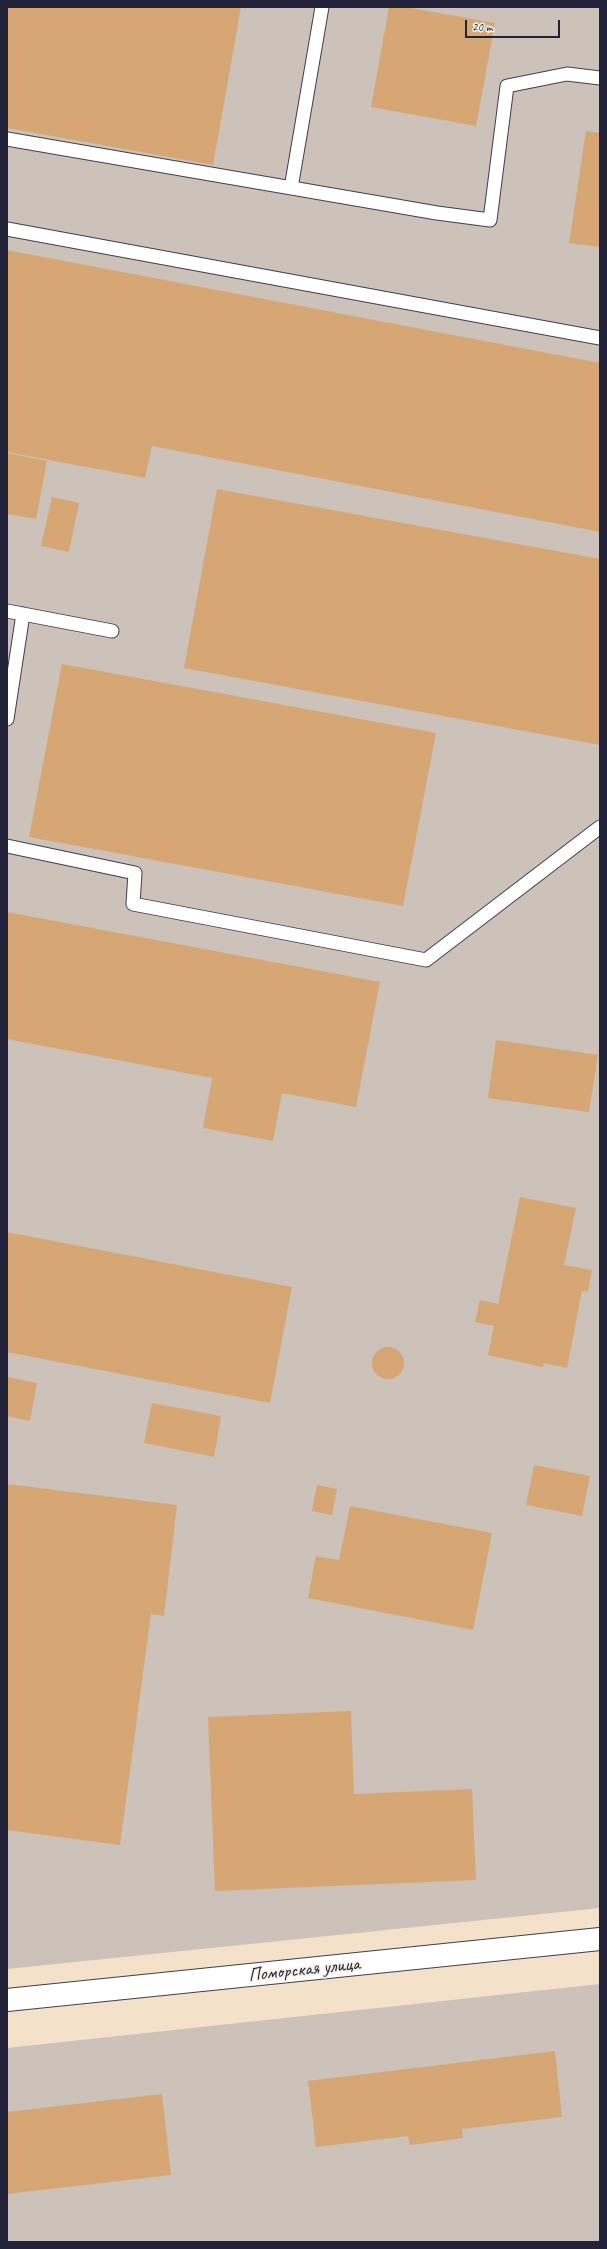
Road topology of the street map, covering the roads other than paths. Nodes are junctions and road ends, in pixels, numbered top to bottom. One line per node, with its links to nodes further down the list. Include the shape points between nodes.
1 (322, 7): 4 (lane)
2 (600, 78): 4 (lane, via 567,74 507,86 490,220)
3 (7, 139): 4 (lane)
4 (290, 188)
5 (7, 229): 6 (lane)
6 (600, 338)
7 (7, 611): 8 (lane)
8 (23, 614): 9 (lane); 10 (lane)
9 (112, 631)
10 (7, 719)
11 (600, 827): 12 (lane, via 426,960 133,904 136,874)
12 (7, 846)
13 (600, 1939): 14 (street, Поморская улица)
14 (7, 2000)

